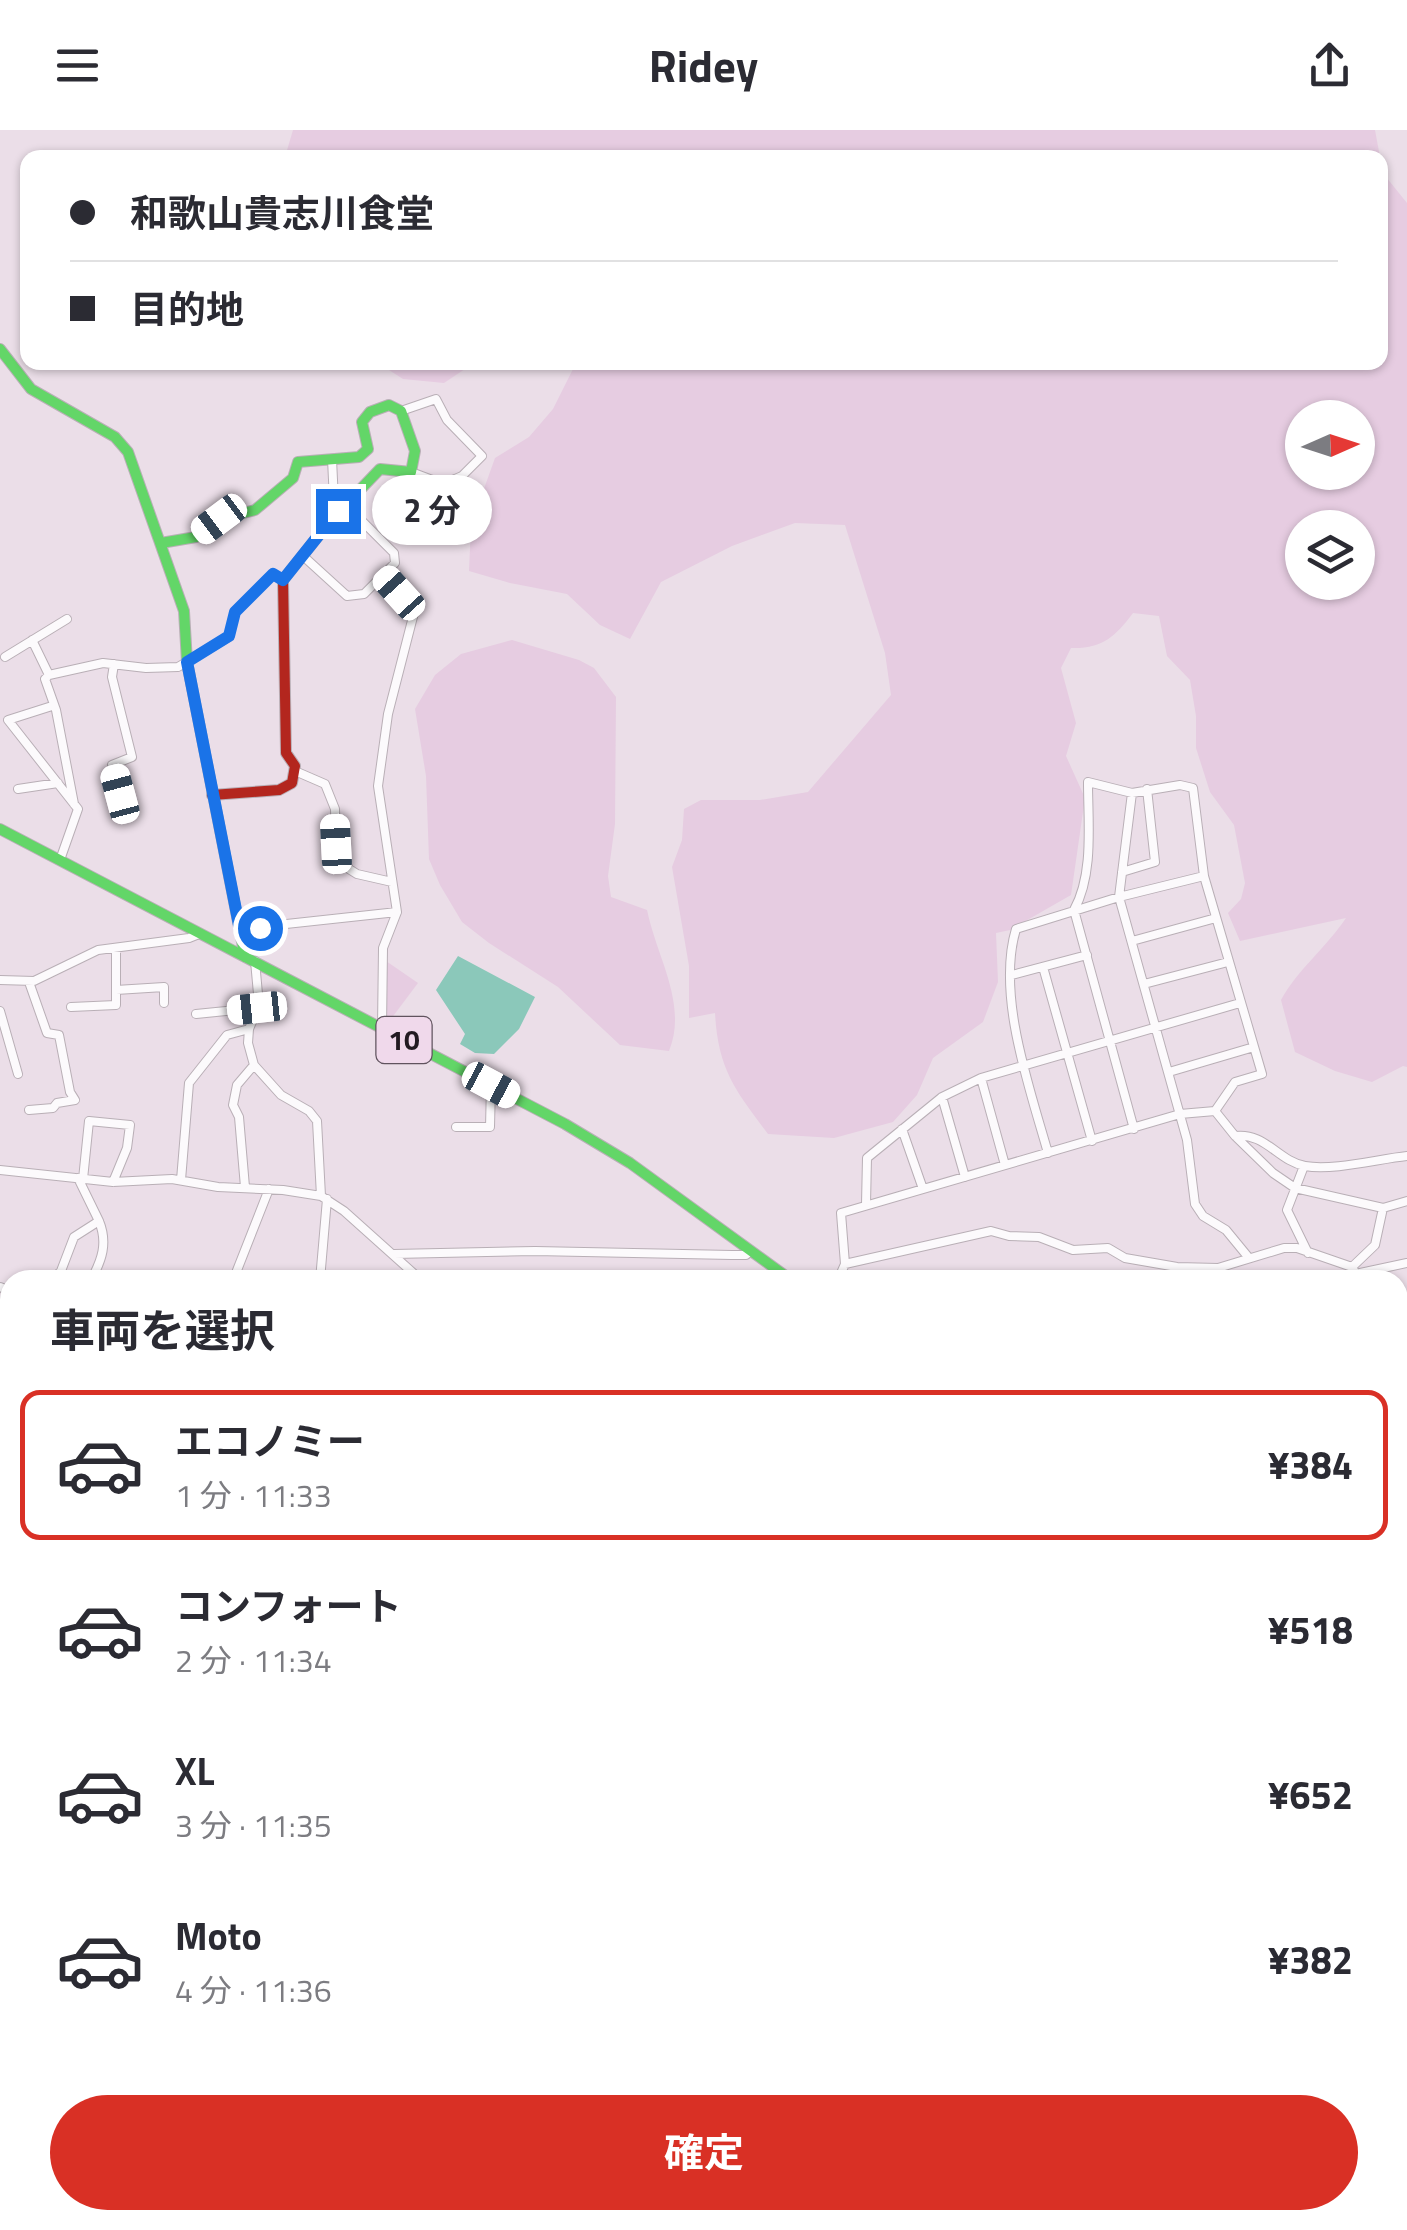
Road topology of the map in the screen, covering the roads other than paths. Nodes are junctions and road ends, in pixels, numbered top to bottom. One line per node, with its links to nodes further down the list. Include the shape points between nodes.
1 (0, 349): 6 (street, via 30,389 121,442)
2 (401, 410): 3 (street, via 388,405 370,412 362,422 368,449 359,457); 4 (street, via 415,451); 4 (street, via 436,399 446,420 482,456 443,484)
3 (332, 459): 5 (street, via 334,501); 6 (street, via 298,462 293,478 256,510)
4 (411, 472): 5 (street, via 380,469)
5 (341, 507): 7 (street); 8 (street, via 394,553)
6 (161, 543): 13 (street, via 184,612)
7 (302, 555): 8 (street, via 347,596 364,594); 9 (street)
8 (383, 576): 29 (street, via 399,593 411,593 416,605 388,714 378,786)
9 (283, 580): 13 (street, via 273,574 235,612 229,636); 17 (street, via 286,753)
10 (67, 619): 11 (street)
11 (32, 640): 12 (street); 15 (street)
12 (5, 656)
13 (187, 662): 14 (street, via 178,668); 23 (street)
14 (114, 664): 15 (street); 22 (street, via 132,757 112,765)
15 (49, 675): 16 (street)
16 (52, 706): 18 (street, via 8,720); 24 (street)
17 (295, 771): 23 (street, via 286,788); 29 (street, via 324,784 348,869)
18 (58, 784): 19 (street); 24 (street)
19 (18, 789)
20 (1147, 789): 21 (street); 27 (street, via 1155,862); 28 (street, via 1192,788)
21 (1132, 793): 27 (street); 31 (street, via 1088,782 1083,895)
22 (120, 794)
23 (212, 795): 34 (street)
24 (74, 804): 26 (street, via 78,809)
25 (0, 829): 26 (street, 10)
26 (60, 860): 35 (street, 10)
27 (1122, 872): 30 (street)
28 (1204, 876): 30 (street); 33 (street)
29 (392, 882): 32 (street)
30 (1119, 897): 31 (street); 36 (street)
31 (1074, 910): 38 (street); 42 (street, via 1016,929)
32 (397, 912): 34 (street); 54 (street, via 381,963)
33 (1216, 918): 36 (street); 40 (street)
34 (240, 930): 39 (street)
35 (199, 934): 37 (street); 39 (street, 10)
36 (1132, 941): 45 (street)
37 (116, 948): 44 (street); 46 (street)
38 (1086, 955): 41 (street); 56 (street)
39 (250, 959): 50 (street); 54 (street, 10)
40 (1228, 962): 45 (street); 47 (street)
41 (1043, 967): 42 (street); 59 (street)
42 (1012, 975): 61 (street)
43 (0, 980): 44 (street)
44 (29, 982): 67 (street, via 47,1032 59,1035 75,1100)
45 (1144, 984): 53 (street)
46 (116, 990): 48 (street, via 164,987); 49 (street, via 116,1004)
47 (1240, 1003): 53 (street); 58 (street)
48 (164, 1004)
49 (72, 1008)
50 (257, 1008): 52 (street); 55 (street)
51 (0, 1011): 57 (street)
52 (196, 1014)
53 (1157, 1027): 56 (street); 62 (street)
54 (382, 1028): 65 (street, 10)
55 (249, 1029): 60 (street); 82 (street, via 228,1036 188,1083)
56 (1110, 1040): 59 (street); 72 (street)
57 (4, 1043): 63 (street)
58 (1254, 1047): 62 (street); 68 (street, via 1262,1074 1235,1082)
59 (1070, 1052): 61 (street); 74 (street)
60 (254, 1065): 84 (street, via 233,1105); 88 (street, via 280,1095 317,1121)
61 (1024, 1066): 64 (street); 75 (street)
62 (1168, 1072): 69 (street)
63 (18, 1074)
64 (981, 1078): 66 (street); 77 (street)
65 (491, 1085): 70 (street, via 490,1127); 93 (street, 10, via 630,1163)
66 (942, 1098): 71 (street); 80 (street)
67 (29, 1110)
68 (1215, 1111): 69 (street); 73 (street)
69 (1180, 1114): 72 (street); 96 (street, via 1195,1204)
70 (456, 1127)
71 (902, 1129): 85 (street); 90 (street, via 867,1158)
72 (1134, 1129): 74 (street)
73 (1235, 1136): 78 (street, via 1263,1140); 86 (street)
74 (1092, 1141): 75 (street)
75 (1048, 1154): 77 (street)
76 (1407, 1156): 78 (street)
77 (1005, 1166): 80 (street)
78 (1304, 1166): 86 (street)
79 (0, 1170): 81 (street)
80 (965, 1177): 85 (street)
81 (81, 1178): 83 (street); 83 (street, via 89,1121 130,1126); 92 (street)
82 (181, 1180): 83 (street); 84 (street)
83 (112, 1182)
84 (245, 1188): 87 (street)
85 (923, 1188): 90 (street)
86 (1295, 1188): 91 (street); 94 (street, via 1287,1210)
87 (269, 1189): 88 (street); 100 (street)
88 (324, 1197): 95 (street); 101 (street)
89 (1407, 1201): 91 (street)
90 (866, 1204): 97 (street, via 841,1214)
91 (1383, 1208): 105 (street, via 1376,1244)
92 (98, 1221): 98 (street, via 74,1236); 99 (street, via 104,1244)
93 (752, 1251): 95 (street); 103 (street, 10)
94 (1308, 1253): 96 (street, via 1284,1248); 105 (street)
95 (394, 1254): 102 (street)
96 (1249, 1258): 97 (street, via 1218,1268 1176,1267 1108,1248 1073,1250 991,1231)
97 (845, 1264): 104 (street)
98 (60, 1270)
99 (96, 1270)
100 (237, 1270)
101 (320, 1270)
102 (411, 1270)
103 (777, 1270)
104 (842, 1270)
105 (1354, 1270)

